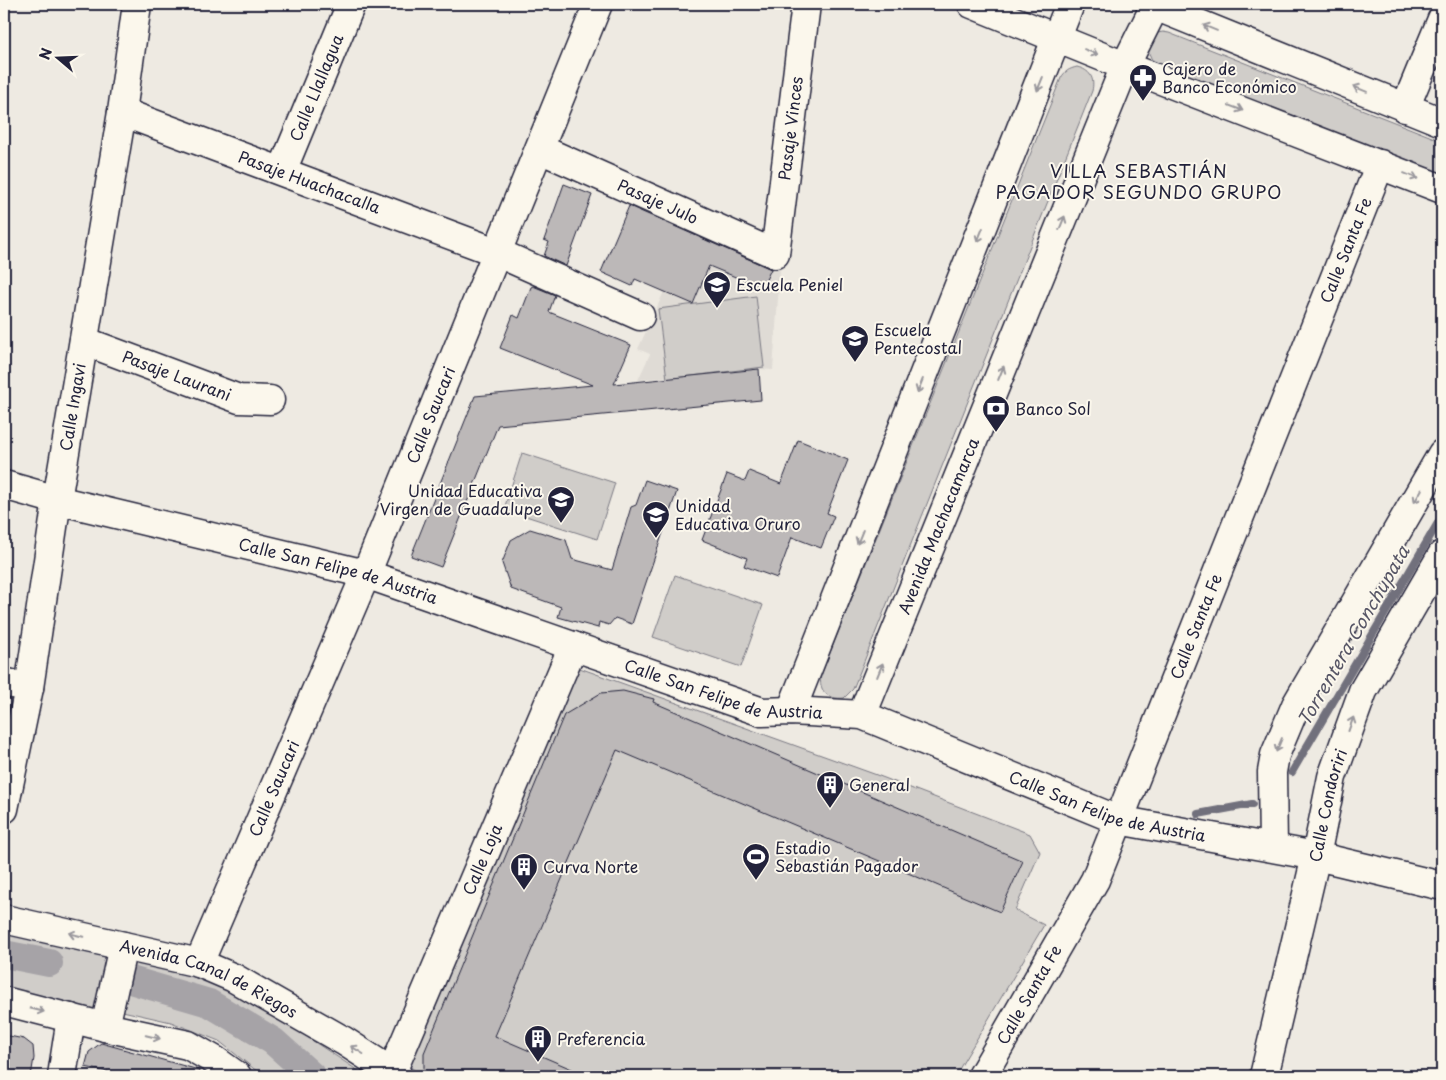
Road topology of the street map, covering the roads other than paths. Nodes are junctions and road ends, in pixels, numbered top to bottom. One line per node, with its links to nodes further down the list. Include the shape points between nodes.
1 (137, 4): 13 (street, Calle Ingavi)
2 (351, 4): 17 (street, Calle Llallagua)
3 (598, 4): 15 (street, Calle Saucari)
4 (806, 4): 20 (street, Pasaje Vinces)
5 (972, 4): 8 (street)
6 (1070, 4): 10 (street)
7 (1153, 4): 11 (street, Avenida Machacamarca); 12 (street, one-way to 7)
8 (1016, 12): 10 (street)
9 (1442, 19): 12 (street)
10 (1058, 38): 11 (street, one-way to 11); 31 (street, one-way to 31)
11 (1125, 66): 16 (street, one-way to 16); 32 (street, Avenida Machacamarca, one-way to 11)
12 (1405, 108): 14 (street)
13 (122, 112): 17 (street, Pasaje Huachacalla); 22 (street, Calle Ingavi)
14 (1442, 122)
15 (540, 149): 19 (street, Calle Saucari); 20 (street, Pasaje Julo)
16 (1380, 164): 18 (street, one-way to 18); 34 (street, Calle Santa Fe)
17 (282, 171): 19 (street, Pasaje Huachacalla)
18 (1442, 189)
19 (496, 252): 21 (street, Pasaje Huachacalla); 28 (street, Calle Saucari)
20 (775, 254)
21 (640, 316)
22 (84, 340): 23 (street, Pasaje Laurani, via 239,399); 26 (street, Calle Ingavi)
23 (270, 400)
24 (1442, 454): 35 (street, one-way to 35, via 1296,705 1275,754 1272,772)
25 (4, 484): 26 (street, Calle San Felipe de Austria)
26 (56, 500): 28 (street, Calle San Felipe de Austria); 30 (street, Calle Ingavi)
27 (1442, 554): 36 (street, Calle Condoriri, one-way to 27, via 1332,777 1363,691)
28 (366, 574): 29 (street, Calle San Felipe de Austria); 40 (street, Calle Saucari)
29 (573, 646): 31 (street, Calle San Felipe de Austria, via 762,712); 44 (street, Calle Loja)
30 (17, 685): 33 (street, Calle Ingavi)
31 (791, 711): 32 (street, Calle San Felipe de Austria)
32 (862, 715): 34 (street, Calle San Felipe de Austria)
33 (4, 809)
34 (1118, 820): 35 (street, Calle San Felipe de Austria); 47 (street, Calle Santa Fe, via 1095,880)
35 (1273, 847): 36 (street, Calle San Felipe de Austria)
36 (1316, 856): 37 (street, Calle San Felipe de Austria); 48 (street, Calle Condoriri)
37 (1442, 886)
38 (4, 919): 39 (street, Avenida Canal de Riegos, one-way to 38)
39 (123, 946): 40 (street, Avenida Canal de Riegos); 43 (street)
40 (199, 962): 44 (street, Avenida Canal de Riegos, one-way to 40, via 234,978)
41 (4, 1001): 42 (street, one-way to 42)
42 (71, 1018): 43 (street); 45 (street)
43 (105, 1027): 46 (street, one-way to 46, via 188,1045)
44 (395, 1074)
45 (62, 1076)
46 (237, 1076)
47 (982, 1076)
48 (1264, 1076)

